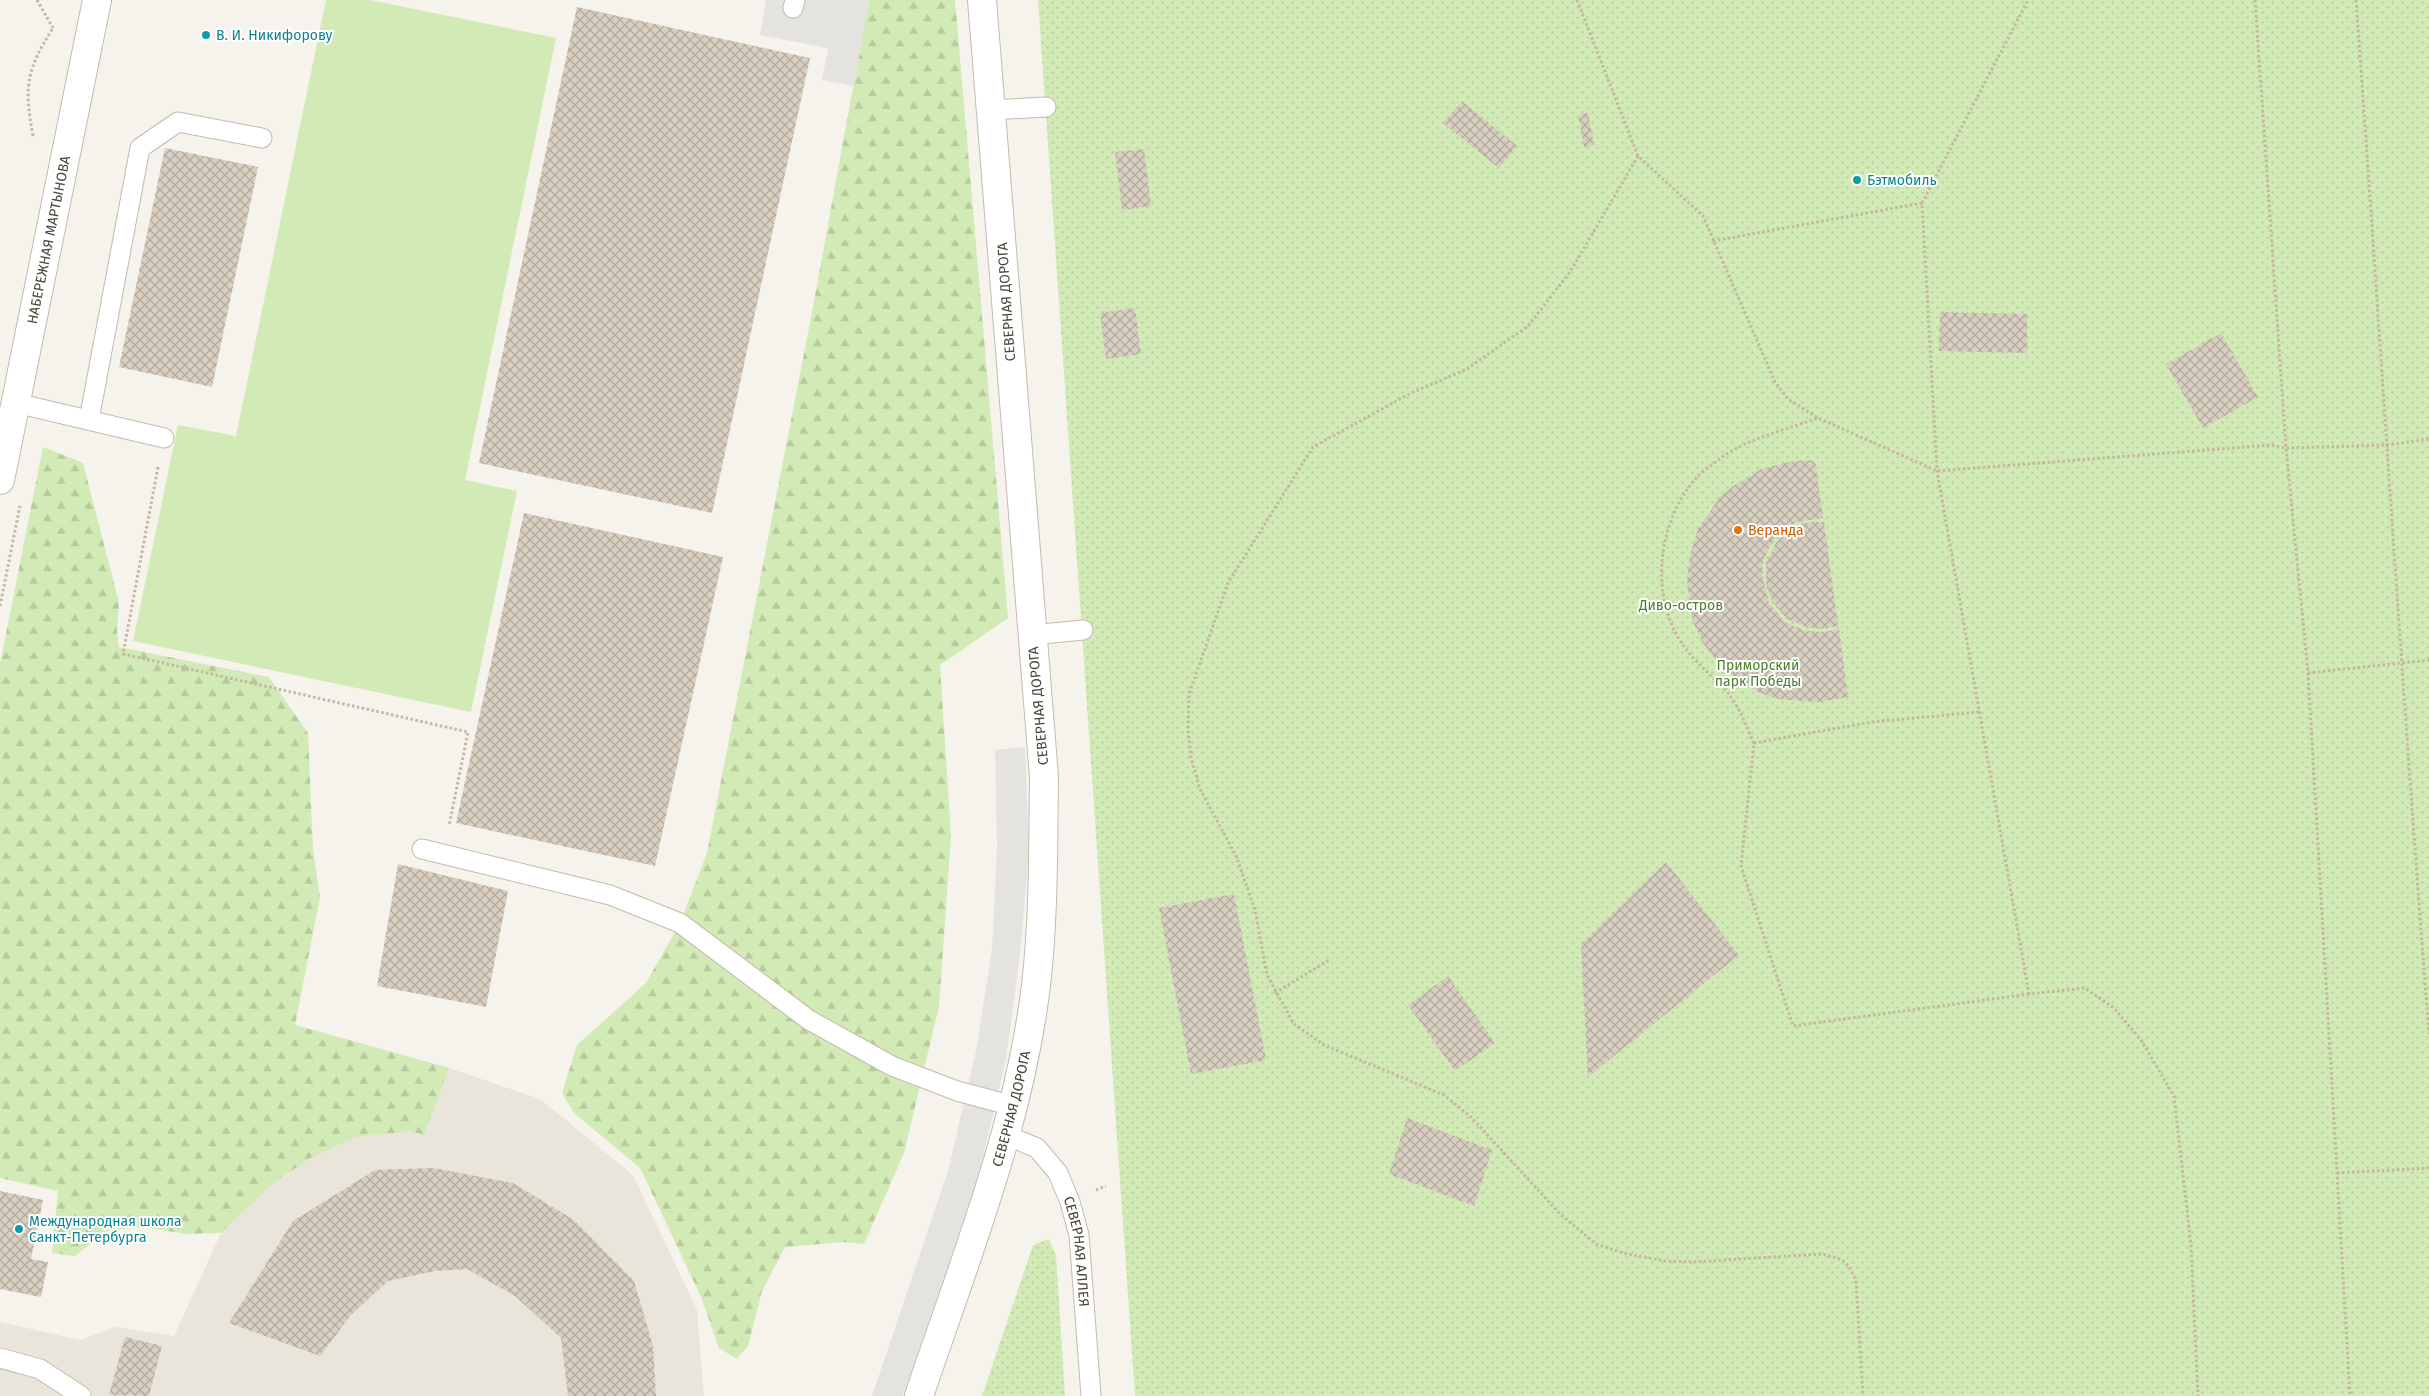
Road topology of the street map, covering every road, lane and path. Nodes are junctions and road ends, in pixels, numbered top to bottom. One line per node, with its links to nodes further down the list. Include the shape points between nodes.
1 (37, 0): 8 (path)
2 (97, 0): 15 (street, НАБЕРЕЖНАЯ МАРТЫНОВА)
3 (982, 0): 10 (street, СЕВЕРНАЯ ДОРОГА)
4 (1577, 0): 12 (path)
5 (2028, 0): 13 (path)
6 (2255, 0): 21 (path)
7 (2356, 0): 20 (path)
8 (57, 35)
9 (1046, 107): 10 (lane)
10 (991, 110): 25 (street, СЕВЕРНАЯ ДОРОГА)
11 (262, 138): 17 (lane, via 178,122 140,148)
12 (1638, 156): 14 (path, via 1703,216); 34 (path, via 1570,272 1528,326 1467,369 1411,393 1313,447 1228,583 1189,694 1191,758 1200,789 1236,856 1255,910 1267,974)
13 (1922, 203): 14 (path); 22 (path)
14 (1713, 241): 16 (path, via 1775,382 1788,399)
15 (16, 403): 17 (lane); 23 (street, НАБЕРЕЖНАЯ МАРТЫНОВА)
16 (1818, 418): 22 (path); 30 (path, via 1724,456 1698,476 1675,514 1662,560 1666,613 1695,661 1728,693)
17 (90, 420): 18 (lane)
18 (164, 438): 31 (path, via 123,654 468,732)
19 (2429, 439): 20 (path)
20 (2388, 444): 21 (path); 27 (path)
21 (2286, 448): 22 (path, via 2271,445); 28 (path)
22 (1937, 471): 29 (path)
23 (0, 480)
24 (1083, 630): 25 (lane)
25 (1032, 635): 37 (street, СЕВЕРНАЯ ДОРОГА, via 1044,777 1043,896 1036,986)
26 (2429, 660): 27 (path)
27 (2400, 664): 28 (path); 36 (path)
28 (2308, 673): 40 (path)
29 (1980, 712): 30 (path, via 1872,722); 35 (path)
30 (1754, 742): 35 (path, via 1742,866 1793,1026)
31 (448, 830)
32 (422, 849): 37 (lane, via 610,895 680,923 809,1020 892,1066)
33 (1329, 960): 34 (path)
34 (1275, 993): 45 (path, via 1294,1024 1324,1045 1444,1095 1473,1119 1560,1214 1596,1244 1665,1262 1821,1254 1850,1264 1856,1281)
35 (2029, 994): 46 (path, via 2085,988 2114,1008 2140,1040 2174,1096 2191,1245)
36 (2429, 1034)
37 (1013, 1106): 38 (street, СЕВЕРНАЯ ДОРОГА)
38 (1006, 1135): 43 (street, СЕВЕРНАЯ ДОРОГА); 44 (lane, СЕВЕРНАЯ АЛЛЕЯ, via 1037,1148 1058,1173 1070,1202 1079,1235)
39 (2429, 1168): 40 (path)
40 (2337, 1173): 47 (path)
41 (0, 1358): 42 (lane, via 40,1369)
42 (81, 1396)
43 (919, 1396)
44 (1091, 1396)
45 (1863, 1396)
46 (2198, 1396)
47 (2350, 1396)

